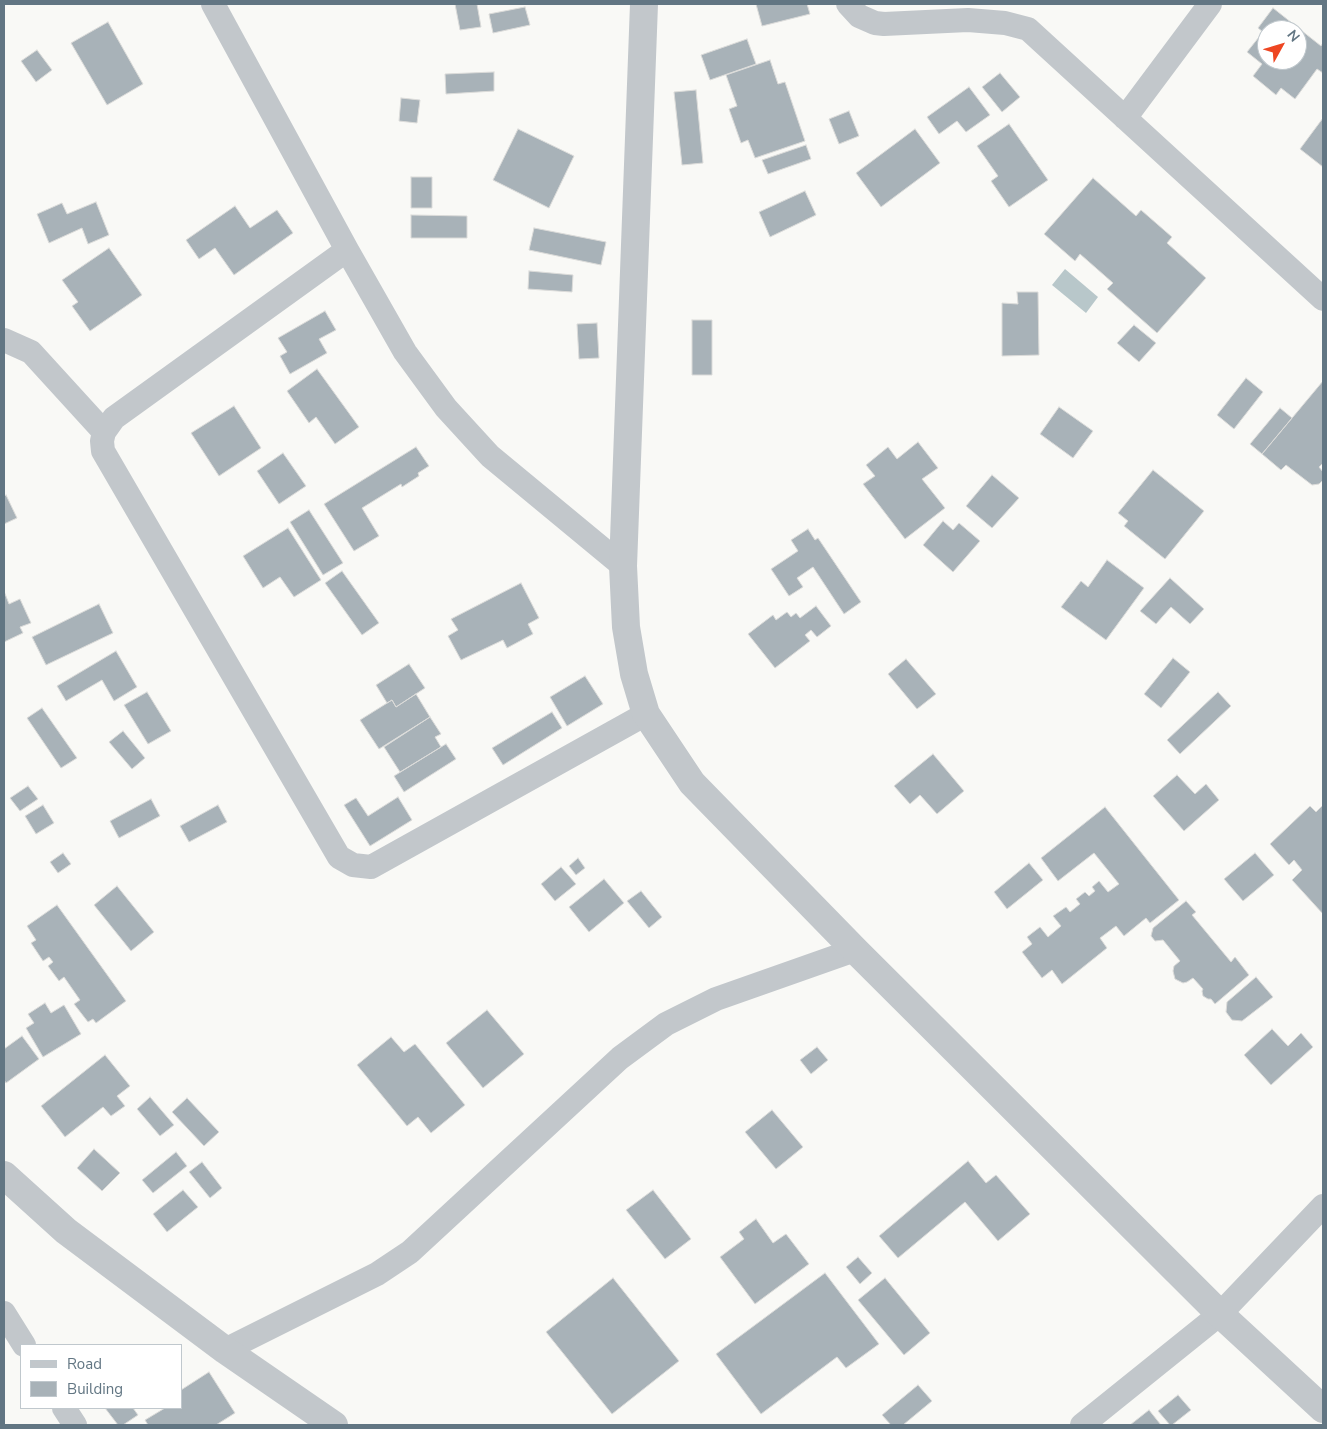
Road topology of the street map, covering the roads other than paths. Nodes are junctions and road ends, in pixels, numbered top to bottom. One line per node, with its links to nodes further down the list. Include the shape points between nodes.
1 (213, 4): 6 (street)
2 (644, 4): 10 (street)
3 (848, 4): 5 (street, via 866,20 884,24 968,20 1005,23 1028,29)
4 (1210, 4): 5 (street)
5 (1125, 118): 7 (street)
6 (347, 250): 9 (street, via 114,418); 10 (street, via 405,352 446,408 490,456)
7 (1323, 299)
8 (4, 340): 9 (street, via 32,352)
9 (104, 432): 11 (street, via 103,451 339,857 352,865 370,867)
10 (623, 566): 11 (street, via 626,627 634,674)
11 (646, 714): 12 (street, via 692,783)
12 (855, 950): 16 (street); 18 (street, via 716,999 666,1024 620,1058 410,1252 377,1274)
13 (4, 1175): 18 (street, via 66,1231)
14 (1323, 1206): 16 (street)
15 (4, 1313): 17 (street)
16 (1220, 1314): 20 (street); 23 (street)
17 (23, 1344)
18 (225, 1350): 22 (street)
19 (65, 1409): 21 (street)
20 (1323, 1410)
21 (75, 1425)
22 (334, 1425)
23 (1082, 1425)

